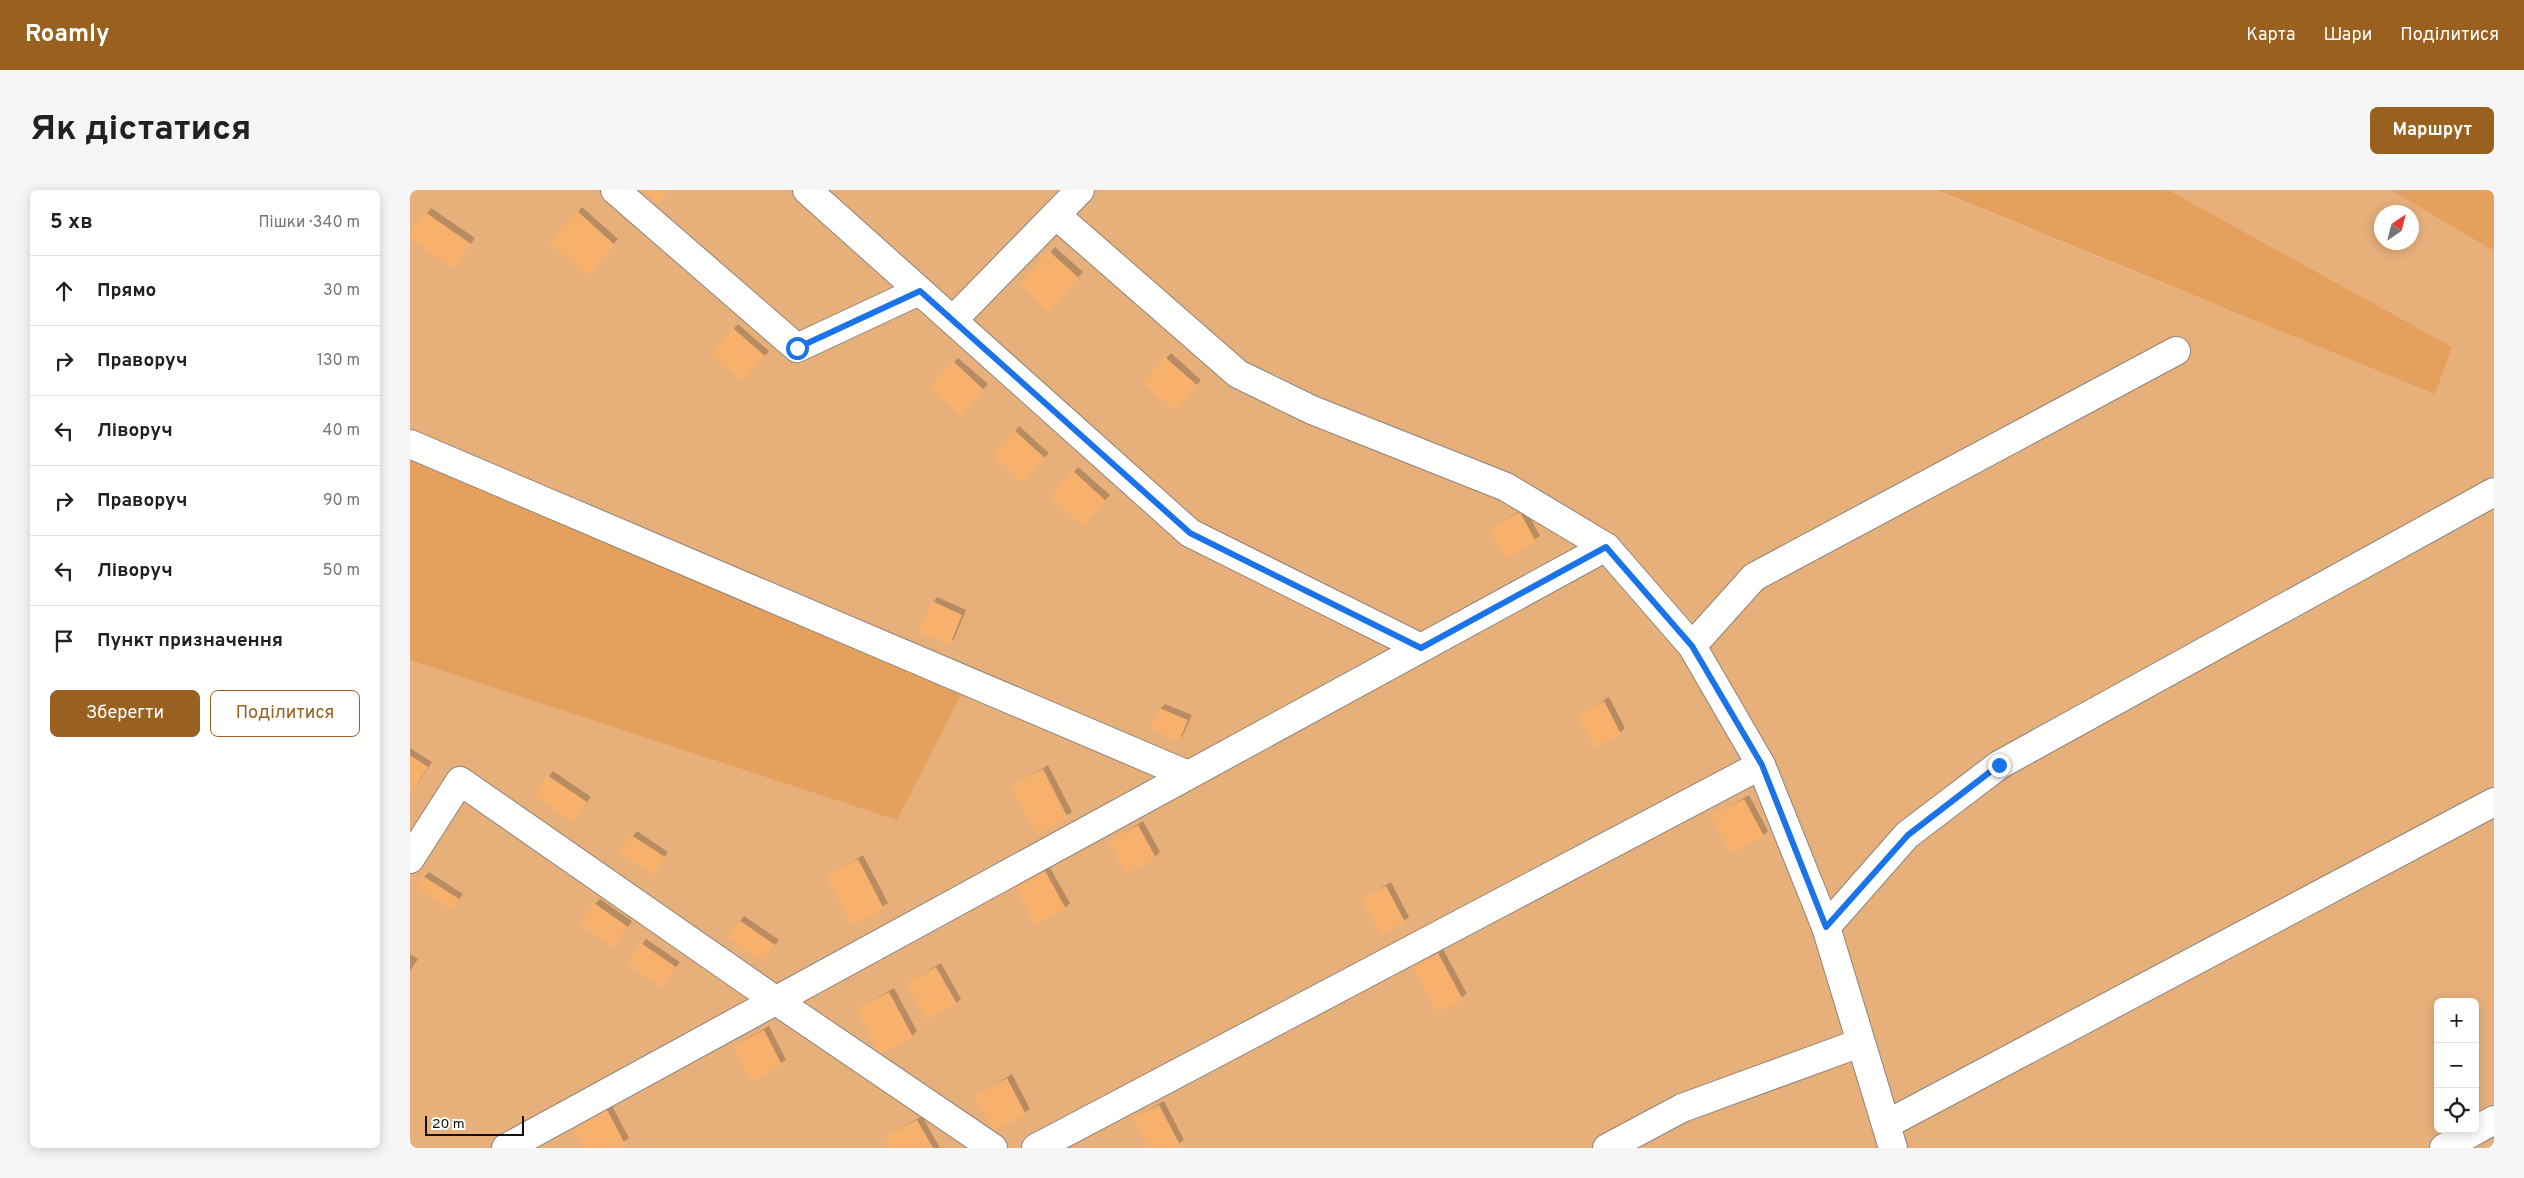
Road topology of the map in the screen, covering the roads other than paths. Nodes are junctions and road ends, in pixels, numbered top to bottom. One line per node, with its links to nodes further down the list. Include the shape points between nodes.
1 (615, 190): 5 (lane, via 797,348)
2 (807, 190): 5 (lane)
3 (1080, 190): 4 (lane)
4 (1056, 215): 6 (lane); 10 (lane, via 1238,374 1312,410 1506,487)
5 (920, 291): 6 (lane)
6 (953, 320): 12 (lane, via 1190,533)
7 (2176, 351): 11 (lane, via 1754,577)
8 (410, 444): 14 (lane)
9 (2494, 492): 17 (lane, via 1999,765 1908,835)
10 (1606, 547): 11 (lane); 12 (lane)
11 (1692, 646): 13 (lane)
12 (1421, 648): 14 (lane)
13 (1762, 765): 17 (lane); 24 (lane)
14 (1188, 775): 18 (lane)
15 (2494, 802): 21 (lane)
16 (410, 859): 18 (lane, via 460,781)
17 (1826, 927): 19 (lane)
18 (775, 1000): 22 (lane); 23 (lane)
19 (1860, 1043): 21 (lane); 25 (lane, via 1682,1108)
20 (2494, 1120): 26 (lane)
21 (1890, 1136)
22 (506, 1148)
23 (993, 1148)
24 (1036, 1148)
25 (1607, 1148)
26 (2444, 1148)

